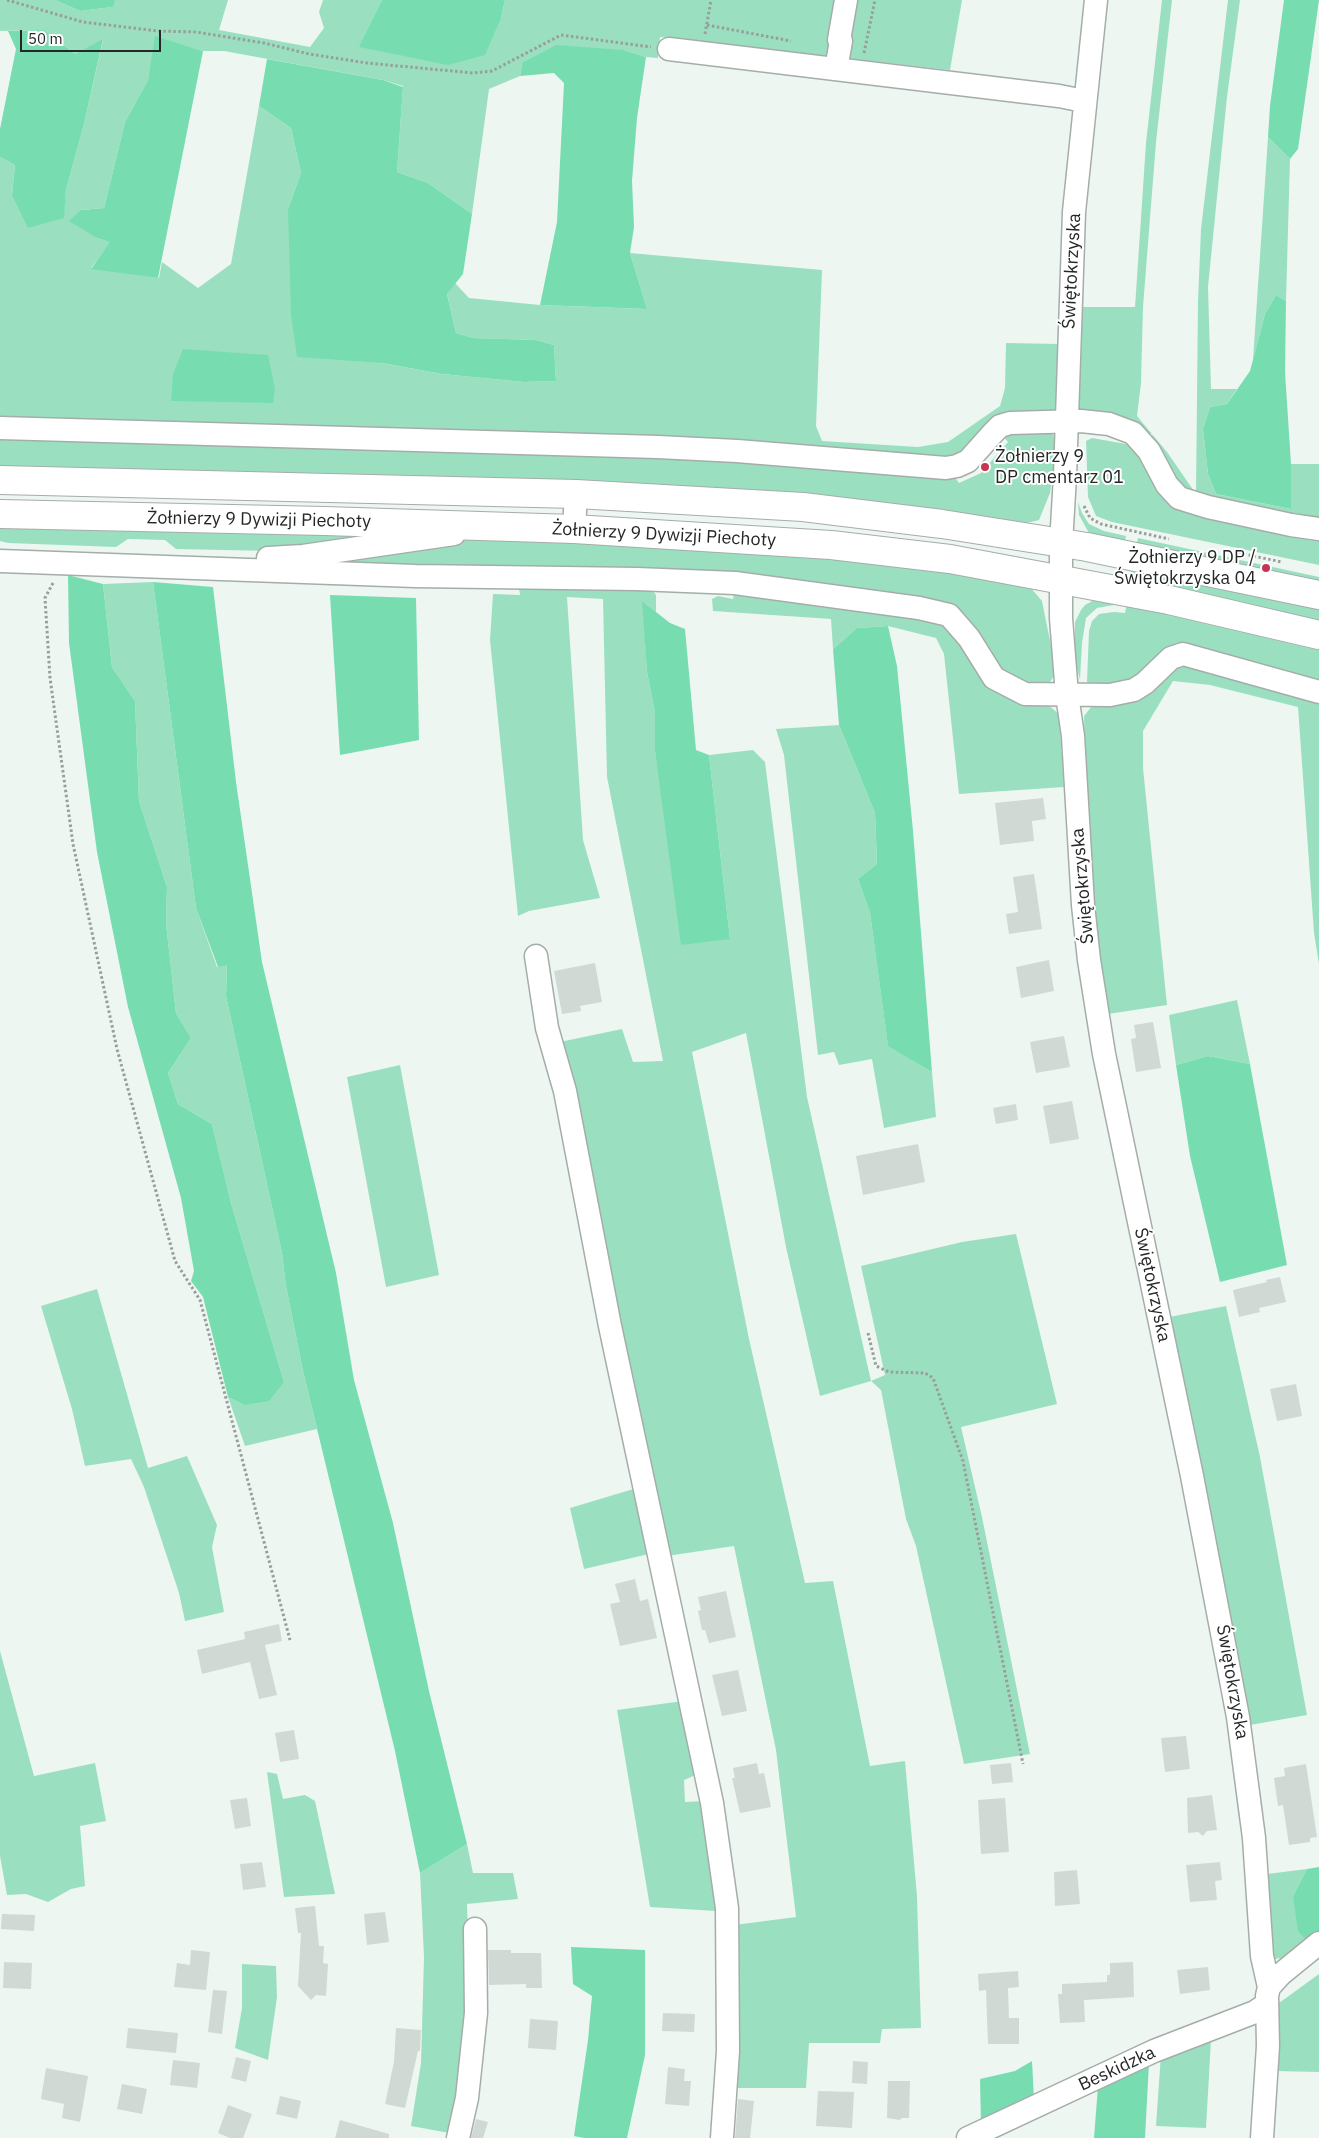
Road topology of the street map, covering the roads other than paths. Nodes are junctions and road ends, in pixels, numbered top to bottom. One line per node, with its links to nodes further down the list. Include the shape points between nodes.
1 (846, 0): 4 (street)
2 (1096, 0): 5 (street, Świętokrzyska)
3 (669, 49): 4 (street)
4 (836, 68): 5 (street)
5 (1084, 101): 6 (street, Świętokrzyska, via 1074,212)
6 (1067, 421): 7 (street, via 1000,426 968,461 946,468 658,447); 12 (street, via 1109,424 1133,433 1149,451 1167,485 1179,498 1291,526); 14 (street, Świętokrzyska)
7 (0, 428)
8 (0, 480): 9 (highway, Żołnierzy 9 Dywizji Piechoty)
9 (576, 494): 13 (street); 14 (highway, Żołnierzy 9 Dywizji Piechoty, via 803,508 942,524)
10 (0, 514): 11 (highway, Żołnierzy 9 Dywizji Piechoty)
11 (516, 528): 13 (highway, Żołnierzy 9 Dywizji Piechoty); 15 (street, via 303,556 254,559 52,552)
12 (1319, 529)
13 (574, 530): 17 (highway, Żołnierzy 9 Dywizji Piechoty, via 831,545 950,559)
14 (1061, 544): 17 (street, Świętokrzyska); 18 (highway, Żołnierzy 9 Dywizji Piechoty)
15 (0, 547)
16 (0, 561): 21 (street, via 405,576 637,578 735,583 919,608 948,615 969,638 994,678 1025,694)
17 (1062, 580): 19 (highway, Żołnierzy 9 Dywizji Piechoty, via 1169,600); 21 (street, Świętokrzyska, via 1061,618)
18 (1319, 595)
19 (1319, 635)
20 (1319, 692): 21 (street, via 1183,654 1172,658 1134,690 1110,695)
21 (1067, 695): 25 (street, Świętokrzyska, via 1073,736 1083,905 1096,1007 1222,1622 1249,1790)
22 (536, 956): 27 (street, via 548,1028 565,1091 609,1317 712,1803 727,1908 728,2051)
23 (475, 1929): 26 (street, via 476,2012 467,2098)
24 (1319, 1943): 25 (street, Beskidzka, via 1280,1974)
25 (1268, 1996): 28 (street, Beskidzka, via 1255,2012 1154,2050); 29 (street, Świętokrzyska)
26 (458, 2138)
27 (722, 2138)
28 (968, 2138)
29 (1262, 2138)

